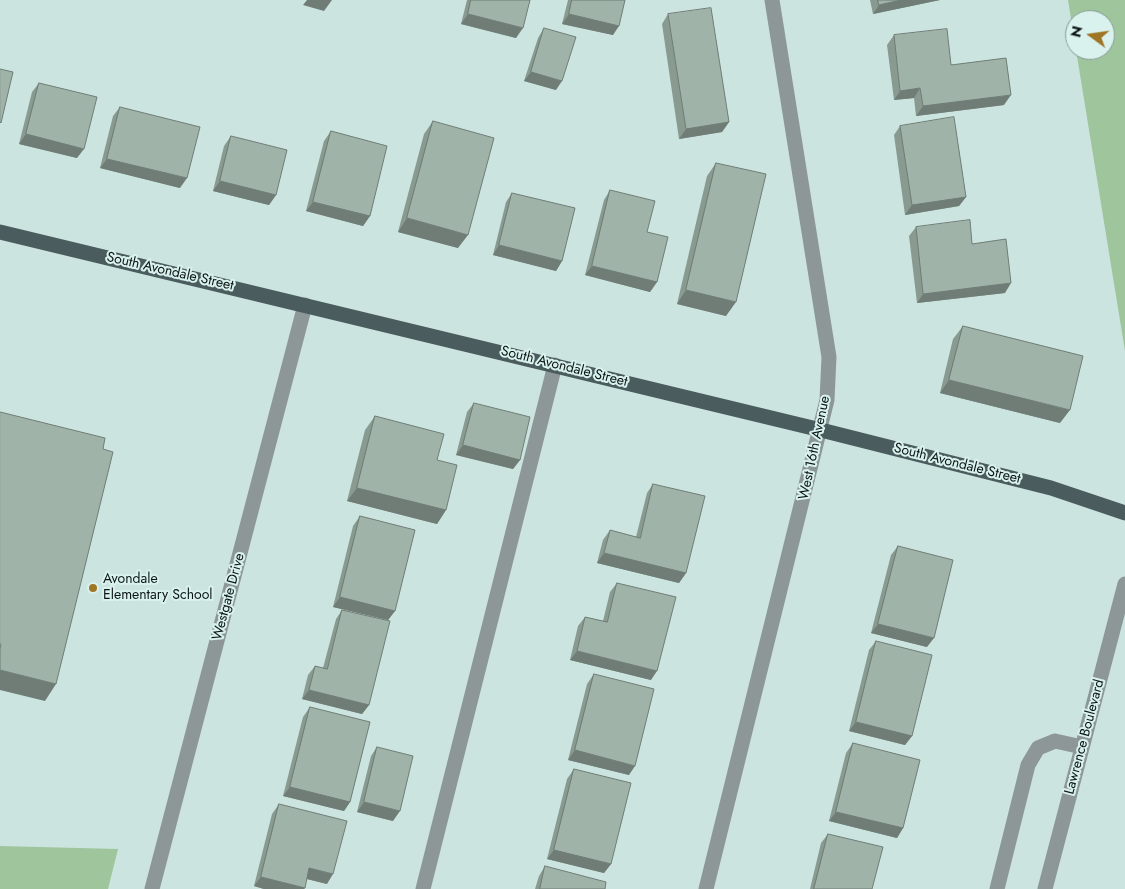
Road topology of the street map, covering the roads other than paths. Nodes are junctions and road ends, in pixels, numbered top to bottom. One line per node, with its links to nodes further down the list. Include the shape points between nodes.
1 (772, 0): 5 (street, West 16th Avenue, via 829,357 828,400)
2 (0, 232): 3 (main road, South Avondale Street)
3 (305, 304): 4 (main road, South Avondale Street); 9 (street, Westgate Drive)
4 (555, 365): 5 (main road, South Avondale Street); 10 (street)
5 (821, 430): 6 (main road, South Avondale Street, via 1051,488); 11 (street, West 16th Avenue)
6 (1125, 513)
7 (1125, 584): 8 (street, Lawrence Boulevard)
8 (1082, 747): 12 (street, via 1054,741 1038,748 1028,765); 13 (street, Lawrence Boulevard)
9 (152, 889)
10 (423, 889)
11 (706, 889)
12 (997, 889)
13 (1045, 889)

